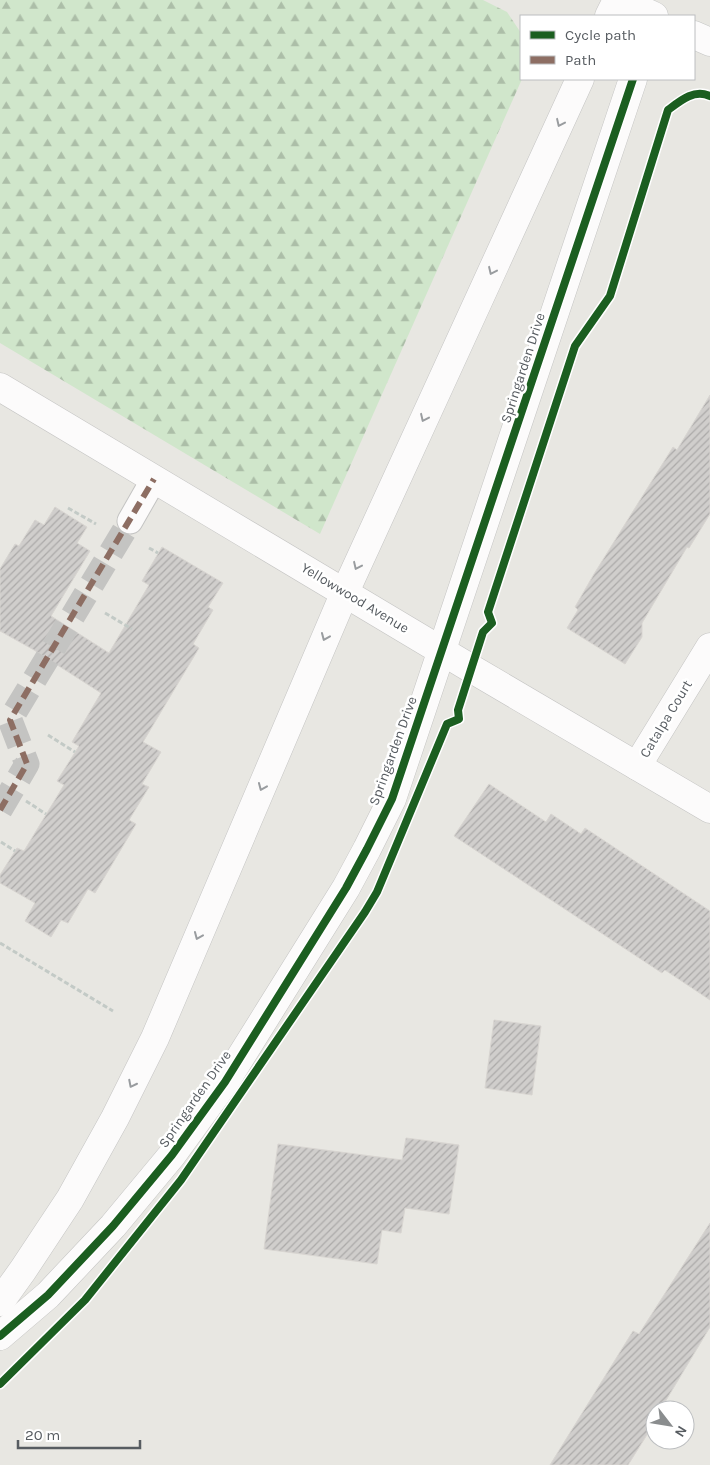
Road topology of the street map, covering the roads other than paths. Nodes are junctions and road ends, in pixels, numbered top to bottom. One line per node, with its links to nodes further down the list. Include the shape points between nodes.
1 (618, 0): 2 (street); 3 (street)
2 (650, 12)
3 (610, 15)
4 (695, 35): 5 (street)
5 (710, 42)
6 (580, 80): 11 (street, one-way to 11)
7 (633, 80): 13 (street, Springarden Drive)
8 (0, 387): 9 (street, Yellowwood Avenue)
9 (154, 479): 10 (street); 11 (street, Yellowwood Avenue)
10 (130, 521)
11 (345, 592): 13 (street, Yellowwood Avenue); 16 (street, one-way to 16, via 155,1038 70,1199)
12 (710, 647): 14 (street, Catalpa Court)
13 (443, 650): 14 (street, Yellowwood Avenue); 17 (street, Springarden Drive, via 392,799 367,849 225,1082 172,1155 113,1226 48,1295)
14 (637, 766): 15 (street, Yellowwood Avenue)
15 (710, 810)
16 (0, 1302)
17 (0, 1336)

